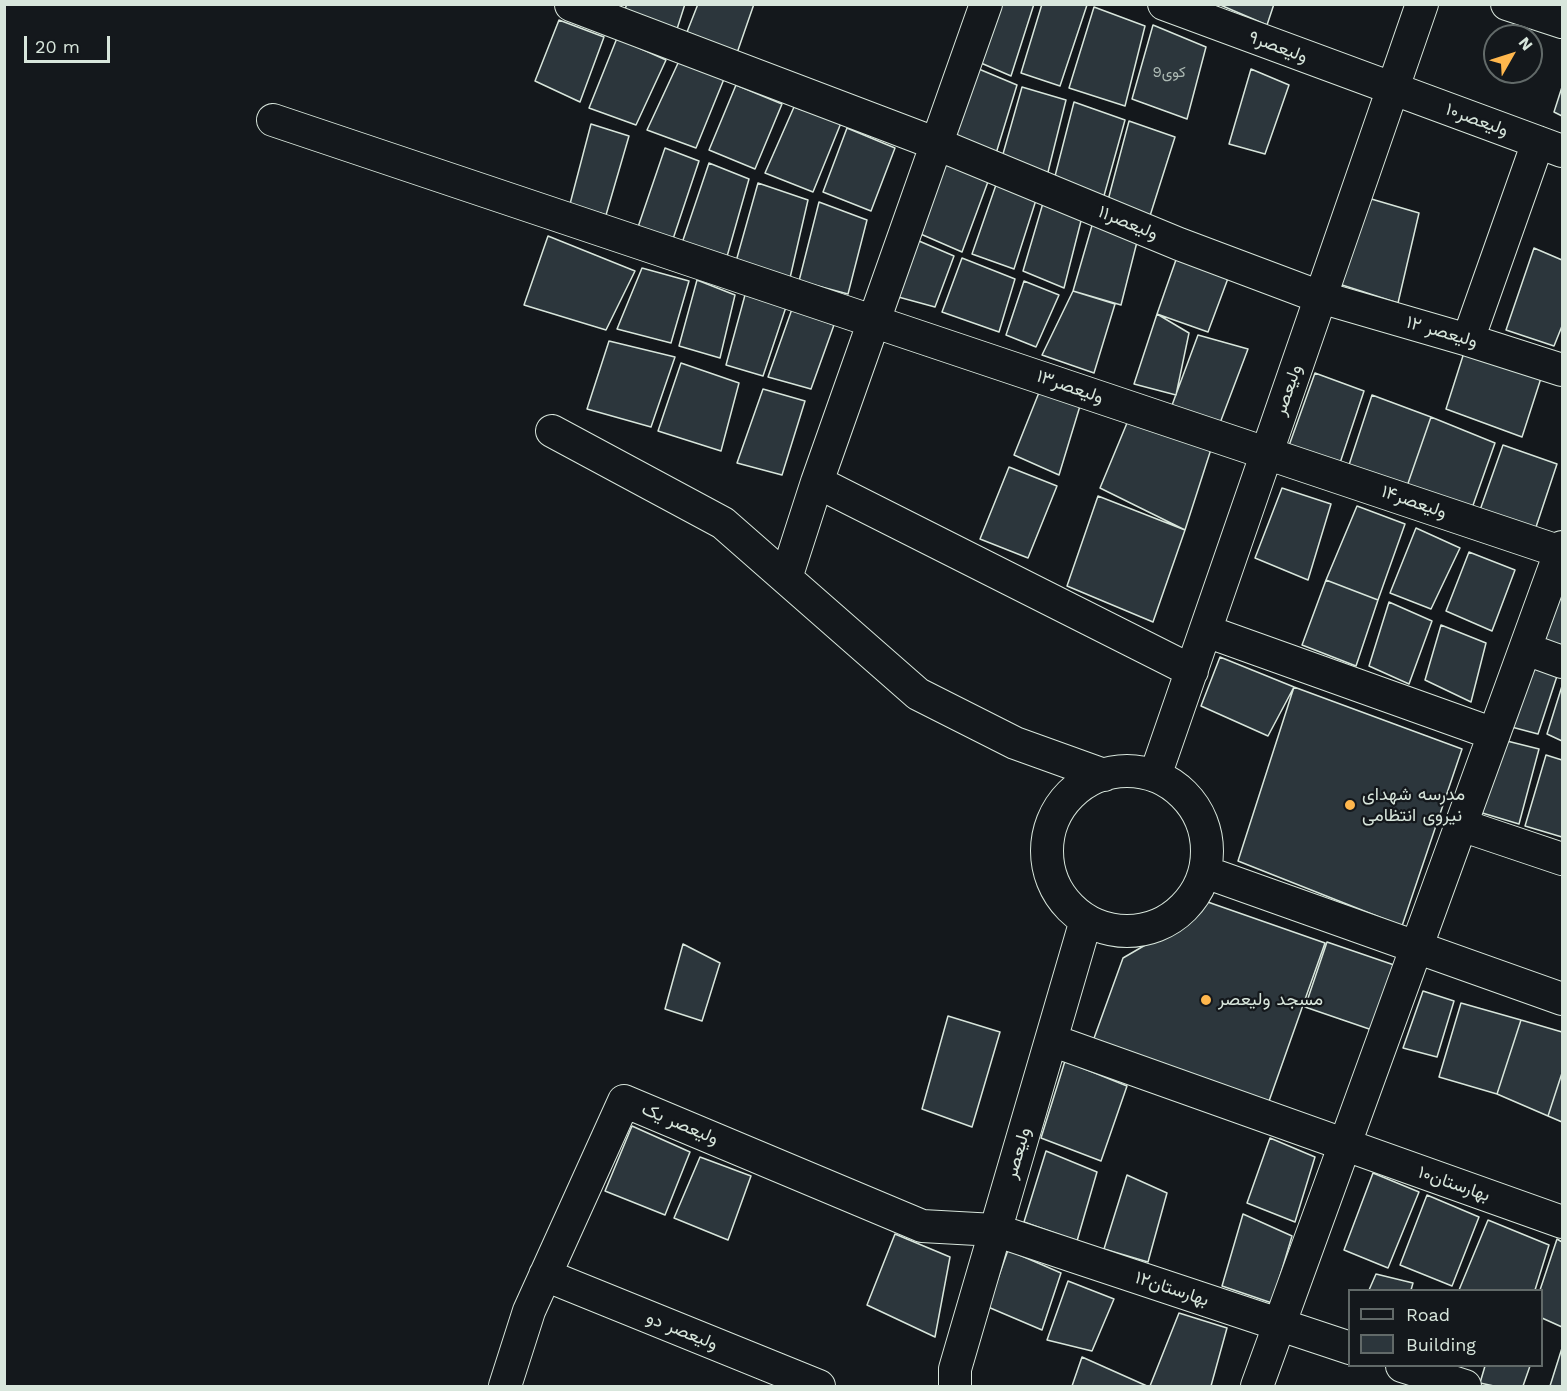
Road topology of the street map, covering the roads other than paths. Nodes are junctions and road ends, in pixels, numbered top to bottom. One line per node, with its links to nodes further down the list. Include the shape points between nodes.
1 (986, 4): 9 (street)
2 (1164, 4): 7 (street, ولیعصر۹)
3 (1422, 4): 7 (street, ولیعصر)
4 (1507, 4): 6 (street)
5 (571, 5): 9 (street, ولیعصر۱۱)
6 (1563, 22)
7 (1393, 89): 10 (street, ولیعصر۱۰); 11 (street, ولیعصر)
8 (273, 120): 12 (street, ولیعصر۱۳)
9 (936, 144): 11 (street, ولیعصر۱۱); 12 (street)
10 (1550, 147): 13 (street)
11 (1320, 297): 13 (street, ولیعصر ۱۲); 16 (street, ولیعصر)
12 (874, 321): 16 (street, ولیعصر۱۳); 17 (street)
13 (1468, 340): 14 (street, ولیعصر ۱۲)
14 (1563, 370)
15 (552, 431): 19 (street, via 723,523)
16 (1267, 453): 18 (street, ولیعصر۱۴); 20 (street, ولیعصر)
17 (817, 482): 19 (street); 23 (street)
18 (1562, 549): 21 (street)
19 (786, 578): 25 (street, via 918,694 1015,743)
20 (1206, 631): 23 (street, ولیعصر); 24 (street)
21 (1526, 649): 22 (street); 24 (street)
22 (1563, 662)
23 (1192, 671): 26 (street, ولیعصر)
24 (1494, 734): 27 (street)
25 (1104, 775): 26 (street, via 1129,771); 30 (street, via 1080,786 1061,805 1050,828 1047,855 1052,880 1066,903)
26 (1155, 776): 29 (street, via 1176,788 1192,805 1203,826)
27 (1461, 825): 28 (street); 31 (street)
28 (1563, 859)
29 (1205, 872): 30 (street, via 1195,895 1178,914 1157,926 1133,932 1108,930); 31 (street)
30 (1086, 920): 33 (street, ولیعصر)
31 (1417, 947): 32 (street); 34 (street)
32 (1563, 999)
33 (1051, 1040): 34 (street, بهارستان۱۰); 36 (street, ولیعصر)
34 (1345, 1146): 35 (street, بهارستان۱۰); 38 (street)
35 (1563, 1222)
36 (995, 1230): 37 (street, ولیعصر یک, via 922,1226 624,1101); 38 (street, بهارستان۱۲); 43 (street, ولیعصر, via 955,1369)
37 (545, 1275): 41 (street, ولیعصر یک, via 528,1311); 42 (street, ولیعصر دو)
38 (1280, 1324): 39 (street, بهارستان۱۲); 44 (street)
39 (1348, 1347)
40 (1408, 1367): 45 (street)
41 (504, 1386)
42 (819, 1386)
43 (955, 1386)
44 (1257, 1386)
45 (1465, 1386)

